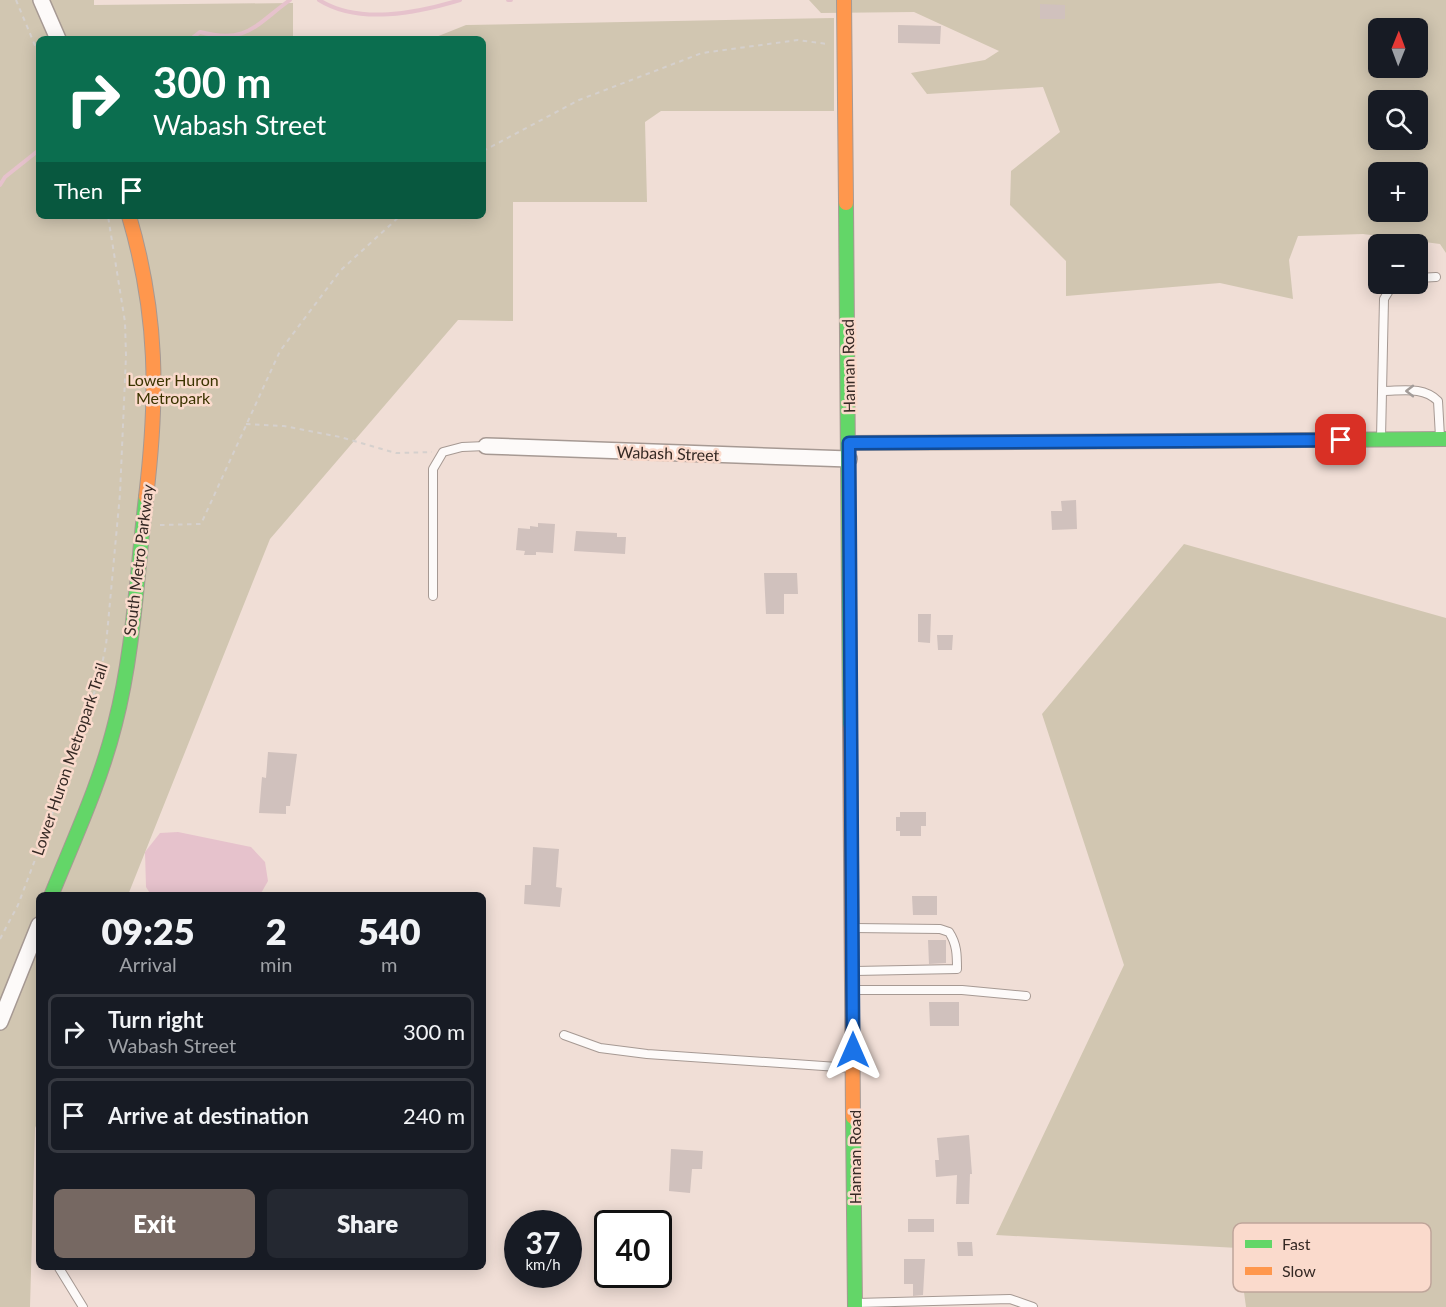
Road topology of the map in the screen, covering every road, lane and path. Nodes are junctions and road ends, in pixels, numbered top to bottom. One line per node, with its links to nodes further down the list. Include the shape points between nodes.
1 (16, 0): 6 (path)
2 (41, 0): 4 (street)
3 (844, 0): 5 (street, Hannan Road)
4 (57, 36)
5 (845, 44): 7 (path, via 798,40 702,53 579,100); 18 (street, Hannan Road)
6 (36, 48)
7 (486, 149)
8 (108, 219): 22 (path, Lower Huron Metropark Trail, via 125,322)
9 (130, 219): 23 (street, South Metro Parkway, via 146,273 157,358)
10 (397, 219): 15 (path, via 341,270 280,351)
11 (1428, 277): 12 (lane)
12 (1436, 277)
13 (1387, 294): 14 (lane)
14 (1383, 391): 16 (lane, one-way to 14, via 1438,400 1431,394 1418,390); 17 (lane)
15 (245, 424): 20 (path, via 296,428 396,453); 23 (path, via 201,524)
16 (1443, 439): 17 (street)
17 (1381, 440): 18 (street)
18 (849, 443): 21 (street, Hannan Road)
19 (486, 446): 20 (lane); 21 (street, Wabash Street)
20 (443, 452): 24 (lane, via 433,469)
21 (849, 459): 26 (street, Hannan Road)
22 (118, 522): 23 (path); 28 (path, Lower Huron Metropark Trail, via 99,679 18,905)
23 (143, 524): 25 (street, South Metro Parkway, via 117,720)
24 (433, 596)
25 (53, 892)
26 (853, 928): 29 (street, Hannan Road); 29 (lane, via 940,929 955,940 957,956 957,969)
27 (36, 932): 32 (street)
28 (0, 939)
29 (853, 971): 30 (street, Hannan Road)
30 (853, 990): 31 (lane, via 972,990); 34 (street, Hannan Road)
31 (1026, 996)
32 (0, 1022)
33 (564, 1035): 34 (lane, via 600,1048 647,1054)
34 (853, 1068): 37 (street, Hannan Road)
35 (60, 1270): 38 (lane)
36 (885, 1304): 37 (lane); 39 (lane, via 1010,1299)
37 (855, 1305)
38 (83, 1307)
39 (1033, 1307)

